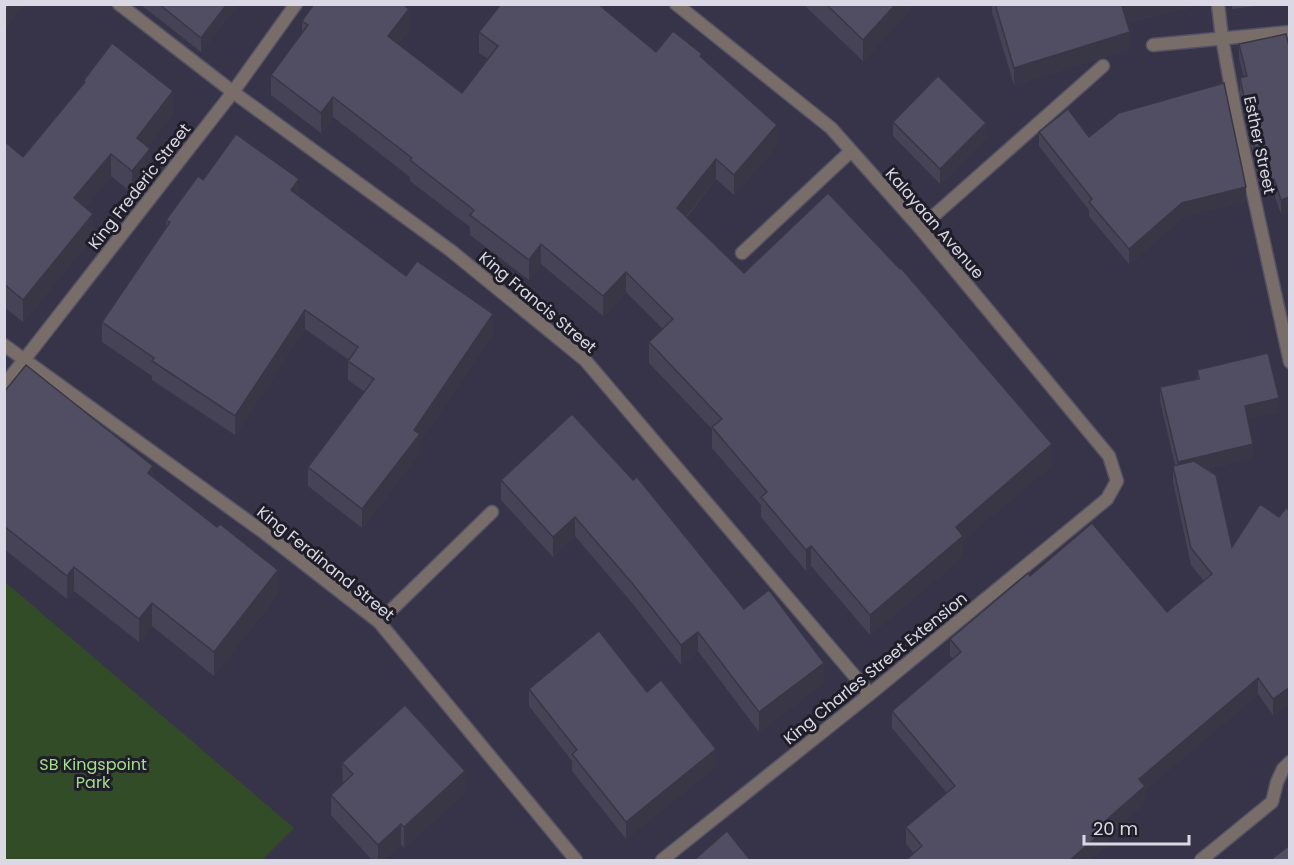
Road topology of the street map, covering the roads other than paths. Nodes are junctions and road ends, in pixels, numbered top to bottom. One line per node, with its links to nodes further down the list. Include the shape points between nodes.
1 (119, 4): 9 (street, King Francis Street)
2 (296, 4): 9 (street, King Frederic Street)
3 (676, 4): 10 (street, Kalayaan Avenue, via 831,128)
4 (1218, 4): 6 (street, Esther Street)
5 (1290, 32): 6 (street)
6 (1222, 38): 7 (street); 15 (street, Esther Street)
7 (1153, 45)
8 (1103, 66): 11 (street)
9 (233, 92): 14 (street, King Frederic Street); 20 (street, King Francis Street, via 450,250 585,360)
10 (851, 151): 11 (street, Kalayaan Avenue); 12 (street)
11 (920, 228): 17 (street, Kalayaan Avenue, via 1109,456 1117,481)
12 (742, 253)
13 (4, 345): 14 (street, King Ferdinand Street)
14 (24, 360): 16 (street, King Frederic Street); 19 (street, King Ferdinand Street, via 266,534)
15 (1290, 362)
16 (4, 385)
17 (1107, 499): 20 (street, King Charles Street Extension)
18 (492, 512): 19 (street)
19 (379, 622): 22 (street, King Ferdinand Street)
20 (870, 694): 23 (street, King Charles Street Extension)
21 (1290, 762): 24 (street, via 1277,782 1272,802)
22 (576, 861)
23 (662, 861)
24 (1201, 861)

